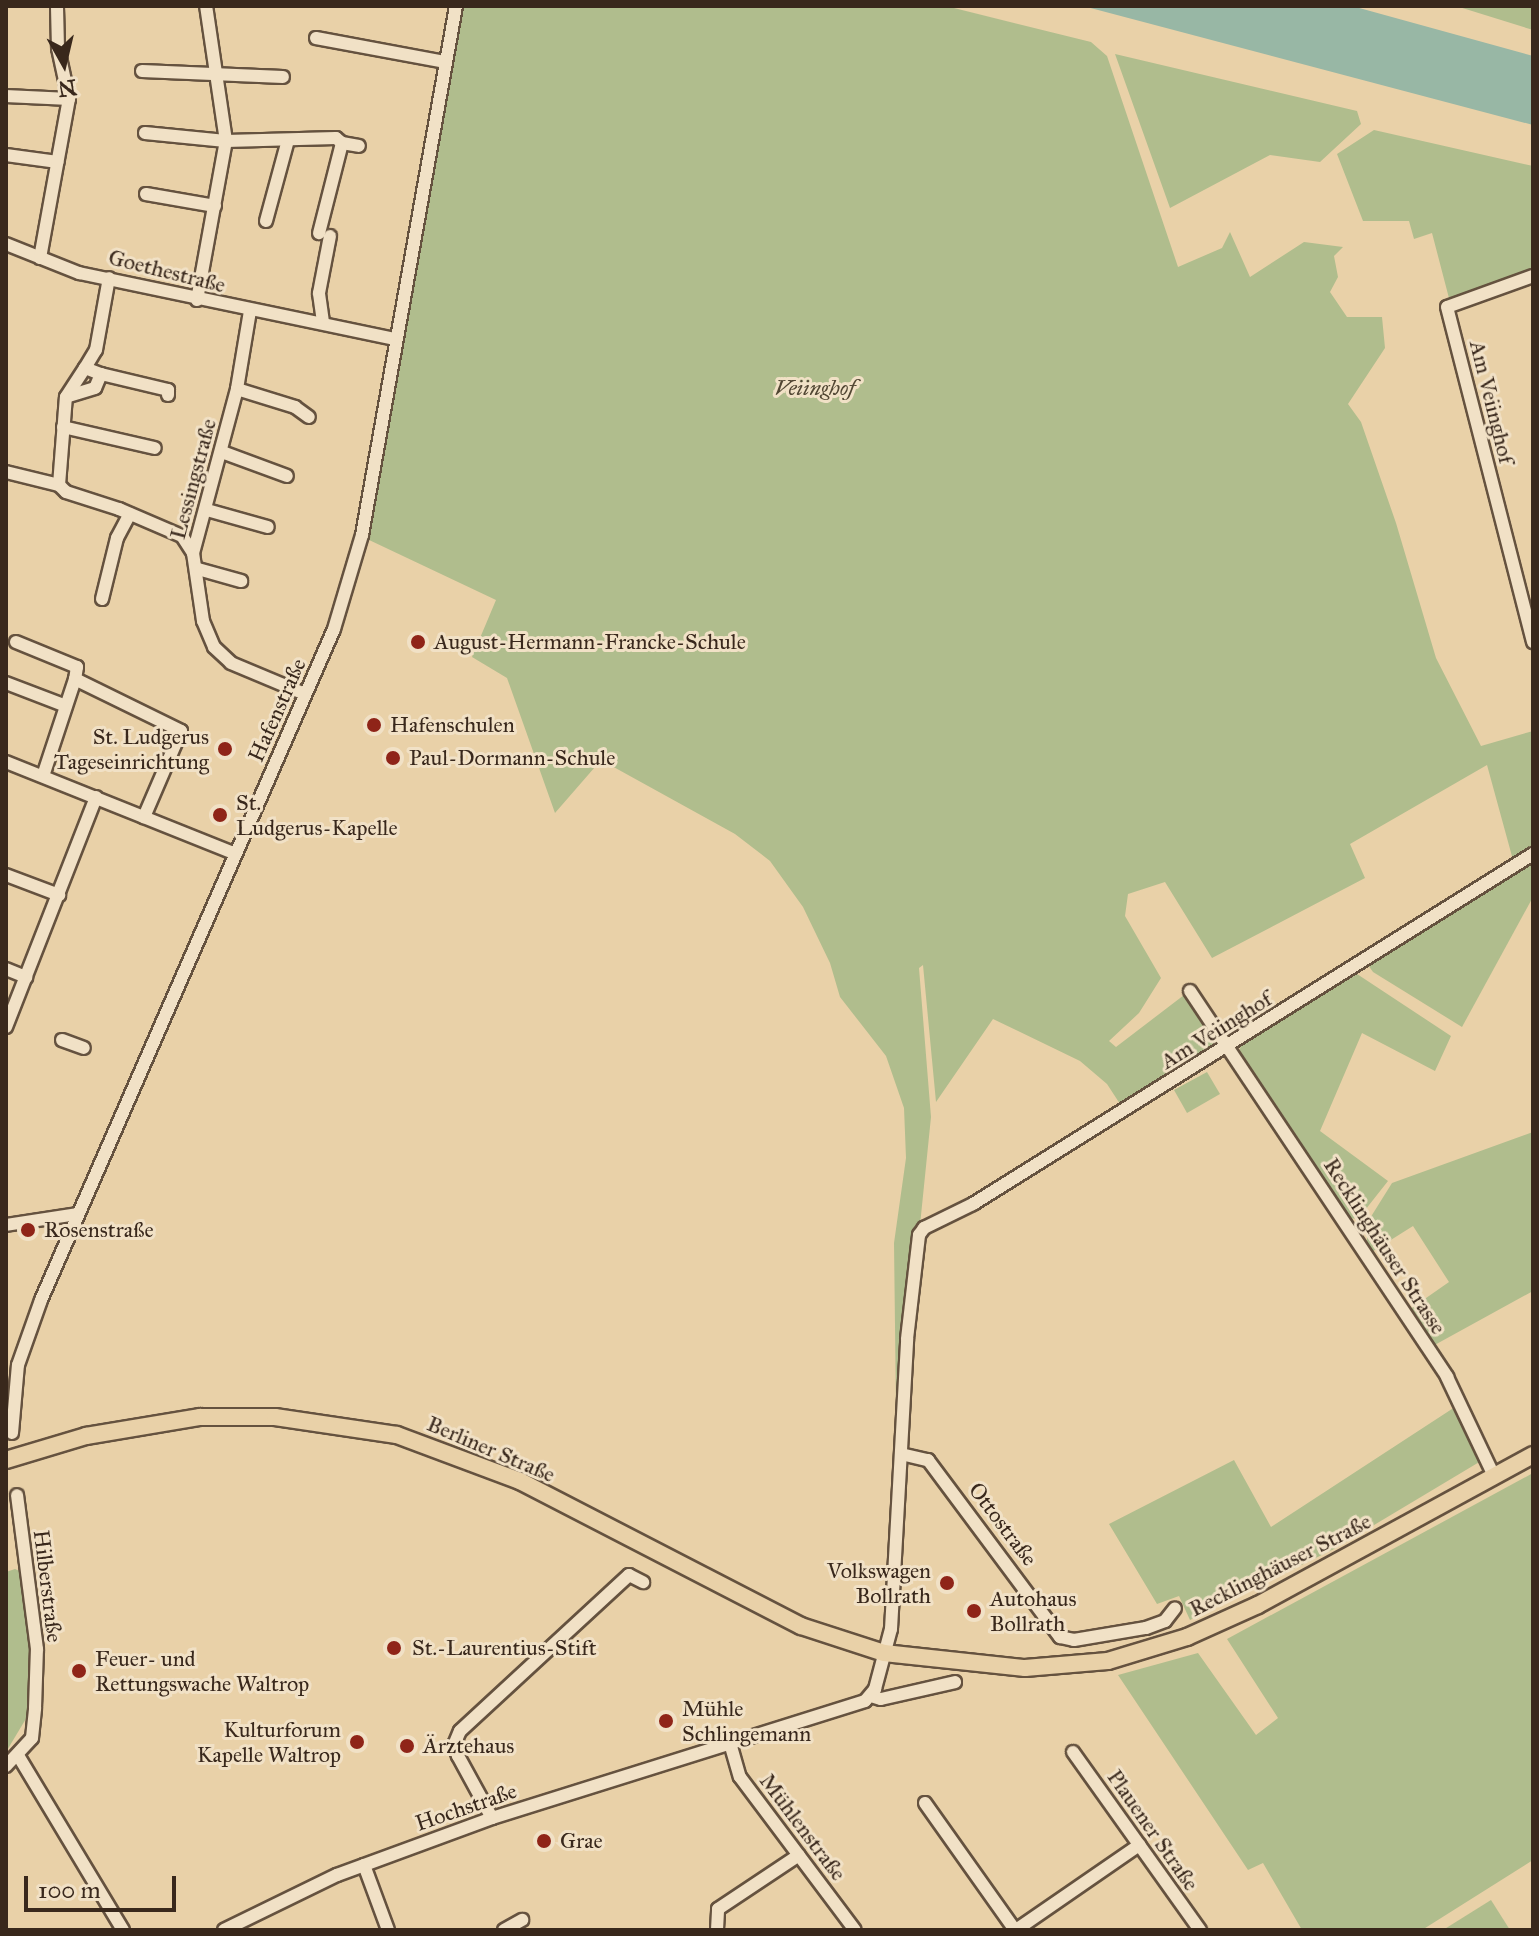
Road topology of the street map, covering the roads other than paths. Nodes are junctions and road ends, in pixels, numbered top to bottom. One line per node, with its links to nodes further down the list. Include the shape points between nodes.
1 (57, 6): 10 (street, via 58,48)
2 (206, 6): 7 (street)
3 (456, 6): 5 (street, Hafenstraße)
4 (316, 38): 5 (street)
5 (446, 62): 28 (street, Hafenstraße)
6 (142, 71): 7 (street)
7 (216, 75): 8 (street); 13 (street)
8 (283, 77)
9 (6, 96): 10 (street)
10 (69, 99): 17 (street)
11 (145, 133): 13 (street)
12 (288, 140): 13 (street); 14 (street); 20 (street)
13 (226, 141): 19 (street)
14 (342, 143): 15 (street); 27 (street, via 324,234 319,293)
15 (359, 146)
16 (6, 155): 17 (street)
17 (58, 162): 22 (street)
18 (146, 194): 19 (street)
19 (215, 206): 25 (street)
20 (266, 221)
21 (6, 244): 22 (street, Goethestraße)
22 (40, 258): 24 (street, Goethestraße)
23 (1533, 276): 49 (street, Am Veiinghof, via 1447,307)
24 (109, 278): 25 (street, Goethestraße); 29 (street, via 104,322)
25 (197, 300): 26 (street, Goethestraße)
26 (250, 311): 27 (street, Goethestraße); 31 (street, Lessingstraße)
27 (323, 322): 28 (street, Goethestraße)
28 (394, 339): 52 (street, Hafenstraße, via 362,535 334,629)
29 (85, 368): 30 (street); 33 (street)
30 (101, 374): 32 (street, via 168,390); 33 (street, via 95,388)
31 (237, 389): 34 (street, via 295,407); 37 (street, Lessingstraße)
32 (168, 395)
33 (66, 397): 35 (street)
34 (309, 417)
35 (63, 427): 36 (street); 40 (street)
36 (155, 448)
37 (222, 452): 39 (street); 41 (street, Lessingstraße)
38 (6, 472): 40 (street)
39 (287, 476)
40 (59, 485): 42 (street)
41 (207, 510): 43 (street); 44 (street, Lessingstraße)
42 (130, 514): 44 (street, via 182,536); 47 (street, via 117,538)
43 (268, 527)
44 (193, 553): 45 (street, Lessingstraße)
45 (198, 569): 46 (street); 52 (street, Lessingstraße, via 203,621 214,647 231,663)
46 (241, 581)
47 (102, 599)
48 (16, 642): 50 (street, via 77,667)
49 (1533, 642)
50 (75, 679): 53 (street); 57 (street, via 181,731)
51 (6, 683): 53 (street)
52 (305, 694): 58 (street, Hafenstraße)
53 (66, 706): 55 (street)
54 (6, 762): 55 (street)
55 (43, 776): 56 (street)
56 (96, 797): 57 (street); 61 (street)
57 (144, 817): 58 (street)
58 (234, 853): 69 (street, Hafenstraße)
59 (1533, 854): 67 (street, Am Veiinghof)
60 (6, 875): 61 (street)
61 (59, 895): 63 (street)
62 (6, 969): 63 (street)
63 (26, 977): 65 (street)
64 (1190, 991): 67 (street, Recklinghäuser Strasse)
65 (6, 1027)
66 (62, 1040): 68 (street)
67 (1230, 1045): 72 (street, Am Veiinghof, via 919,1235); 75 (street, Recklinghäuser Strasse, via 1447,1377)
68 (84, 1048)
69 (77, 1214): 70 (street); 71 (street, Hafenstraße, via 18,1365)
70 (6, 1225)
71 (12, 1433)
72 (901, 1454): 79 (street, Ottostraße, via 928,1460 1016,1572 1045,1624); 80 (street, via 891,1629)
73 (1533, 1455): 75 (main road, Recklinghäuser Straße)
74 (6, 1460): 80 (main road, Berliner Straße, via 86,1436 200,1417 275,1417 397,1435 520,1481 801,1626)
75 (1494, 1476): 80 (main road, Recklinghäuser Straße, via 1258,1605 1140,1652 1108,1661 1025,1668)
76 (17, 1495): 85 (street, Hilberstraße, via 37,1649 32,1738)
77 (643, 1582): 88 (street, via 629,1575 460,1731 454,1745 458,1756)
78 (1175, 1608): 79 (street, Recklinghäuser Straße, via 1165,1621 1146,1628 1086,1639)
79 (1060, 1637)
80 (884, 1653): 82 (street)
81 (955, 1682): 82 (street, via 881,1699)
82 (871, 1696): 83 (street, via 858,1705)
83 (730, 1743): 88 (street, Hochstraße); 90 (street, Mühlenstraße, via 740,1777)
84 (1073, 1752): 89 (street, Plauener Straße)
85 (19, 1757): 86 (street); 93 (street)
86 (6, 1766)
87 (925, 1803): 99 (street)
88 (492, 1818): 91 (street, Hochstraße)
89 (1139, 1845): 99 (street); 100 (street, Plauener Straße)
90 (799, 1855): 97 (street, via 718,1909); 98 (street, Mühlenstraße)
91 (364, 1865): 94 (street, Hochstraße); 95 (street)
92 (522, 1920): 96 (street)
93 (123, 1930)
94 (224, 1930)
95 (388, 1930)
96 (504, 1930)
97 (717, 1930)
98 (855, 1930)
99 (1015, 1930)
100 (1200, 1930)

